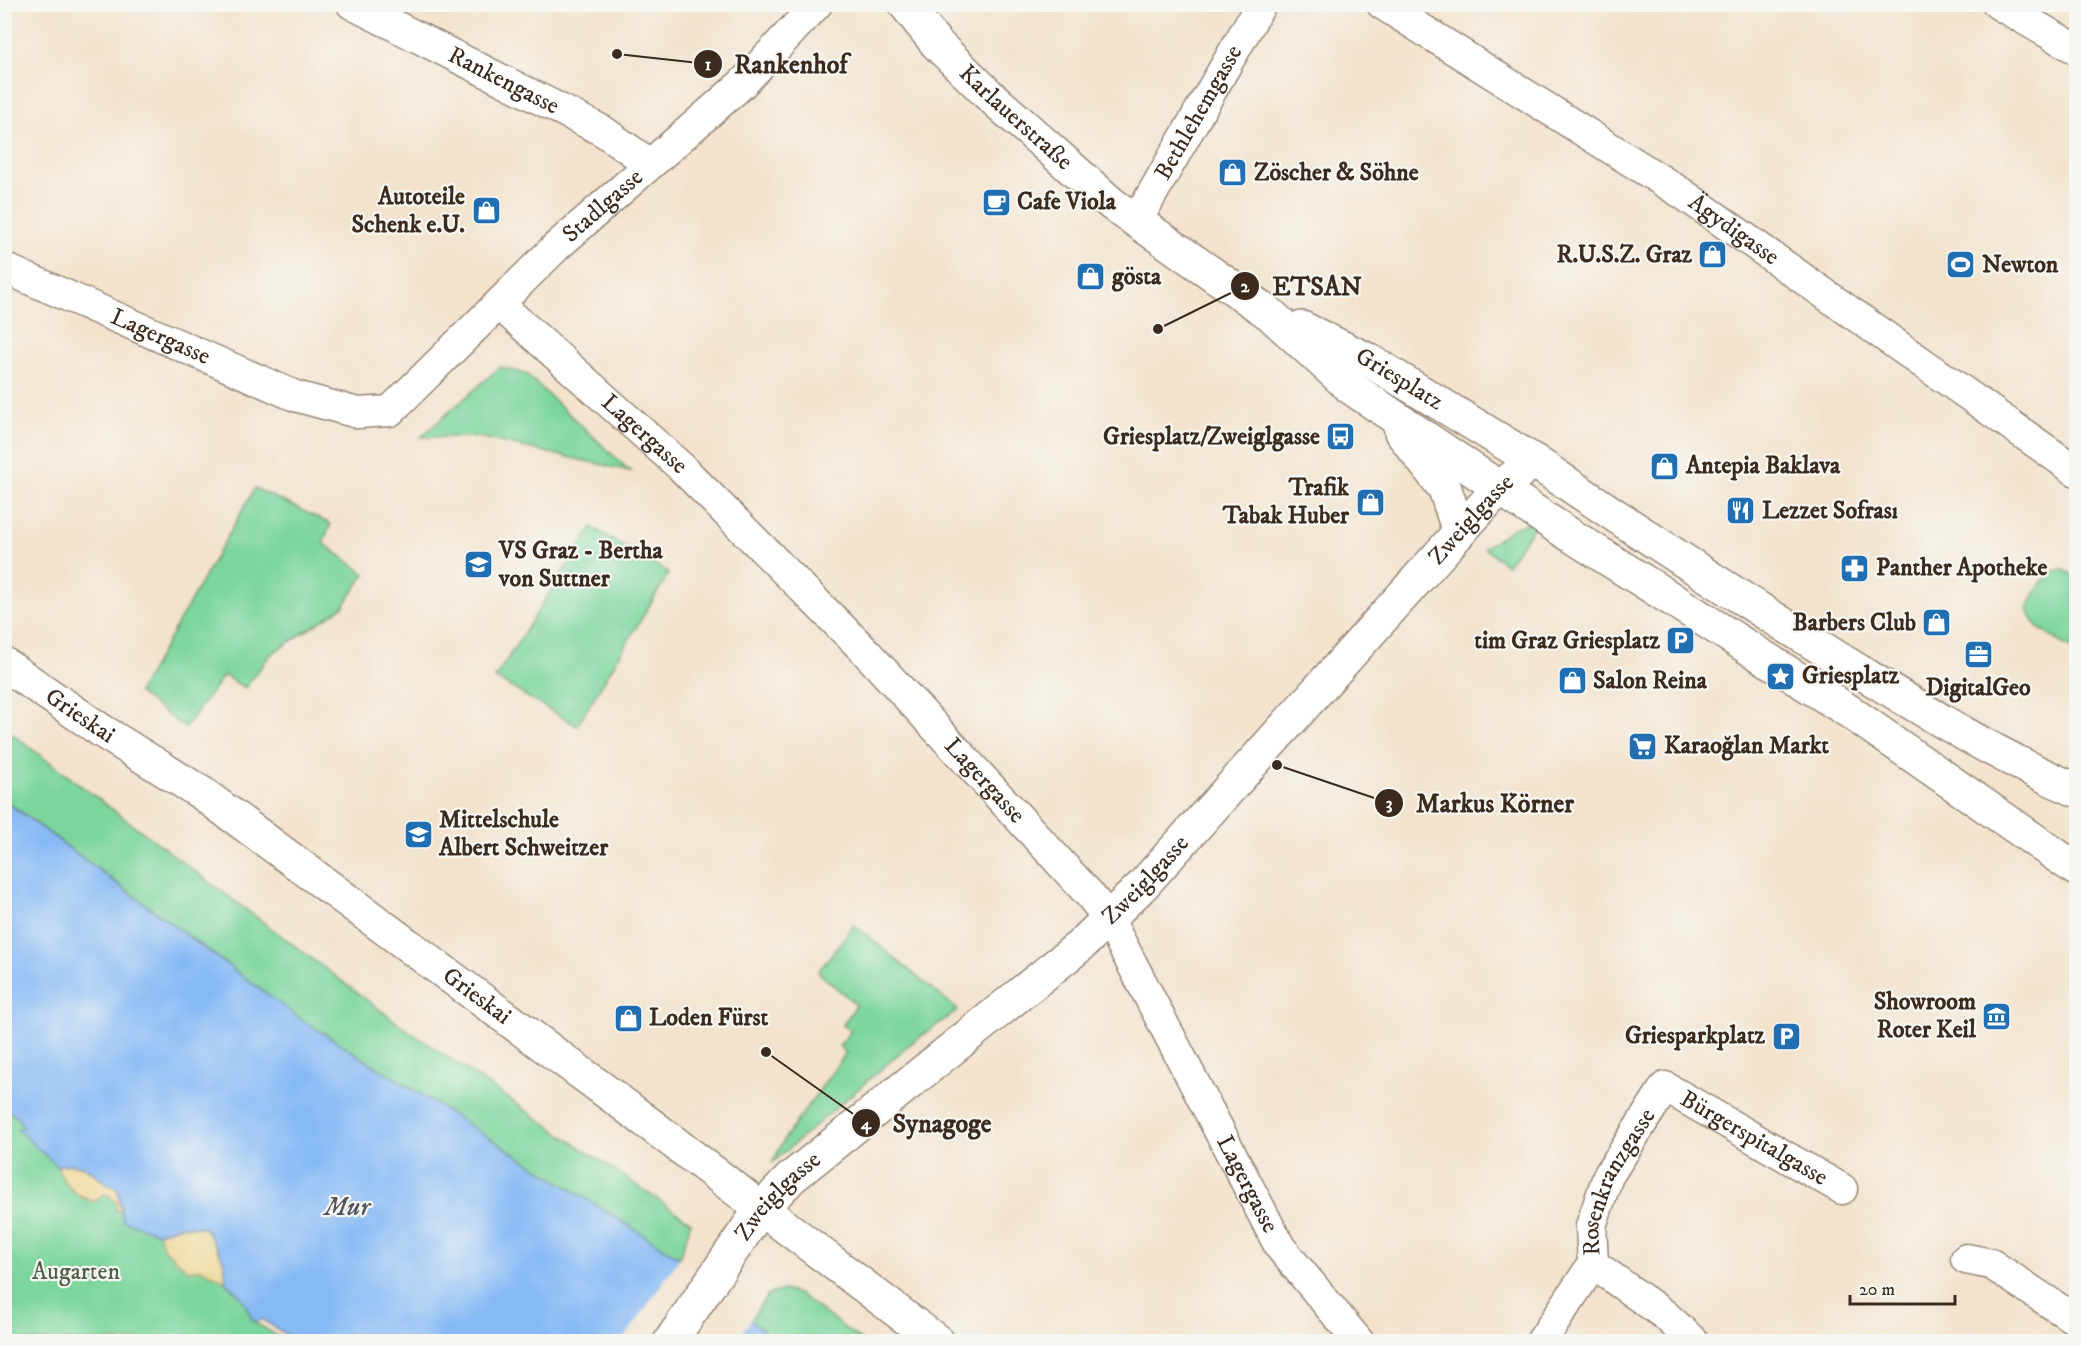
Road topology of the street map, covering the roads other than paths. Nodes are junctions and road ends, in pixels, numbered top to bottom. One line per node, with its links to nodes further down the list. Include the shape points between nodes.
1 (352, 4): 8 (street, Rankengasse, via 603,131)
2 (817, 4): 8 (street, Stadlgasse, via 743,83)
3 (905, 4): 9 (main road, Karlauerstraße, via 937,44 988,94)
4 (1261, 4): 9 (street, Bethlehemgasse)
5 (1382, 4): 16 (street, Ägydigasse, via 1683,194)
6 (1998, 4): 7 (street)
7 (2076, 49)
8 (650, 164): 11 (street, Stadlgasse)
9 (1136, 222): 12 (main road, Griesplatz)
10 (4, 268): 14 (street, Lagergasse, via 295,396 358,413)
11 (499, 304): 14 (street, Stadlgasse); 22 (street, Lagergasse, via 681,467 866,651)
12 (1270, 314): 13 (main road, Griesplatz, via 1350,387); 15 (main road, Griesplatz, via 1370,361)
13 (1383, 410): 17 (main road, Griesplatz); 18 (main road, Griesplatz, via 1445,489)
14 (390, 411)
15 (1534, 461): 17 (main road, Zweiglgasse); 20 (main road, Griesplatz, via 1711,580 1926,712 2036,773)
16 (2076, 471)
17 (1500, 487): 18 (main road, Zweiglgasse); 21 (main road, Griesplatz, via 1850,712)
18 (1459, 532): 22 (main road, Zweiglgasse, via 1143,885)
19 (4, 664): 25 (main road, Grieskai, via 203,794)
20 (2076, 790)
21 (2076, 869)
22 (1108, 918): 25 (main road, Zweiglgasse, via 1081,945 791,1179); 31 (street, Lagergasse, via 1280,1246)
23 (1665, 1087): 24 (street, Bürgerspitalgasse); 27 (street, Rosenkranzgasse, via 1608,1176 1591,1226)
24 (1842, 1189)
25 (760, 1210): 29 (main road, Zweiglgasse); 30 (main road, Grieskai)
26 (1966, 1259): 28 (street, via 1991,1264)
27 (1593, 1264): 32 (street, Rosenkranzgasse); 33 (street, via 1665,1315)
28 (2076, 1320)
29 (670, 1341)
30 (938, 1341)
31 (1359, 1341)
32 (1541, 1341)
33 (1694, 1341)

